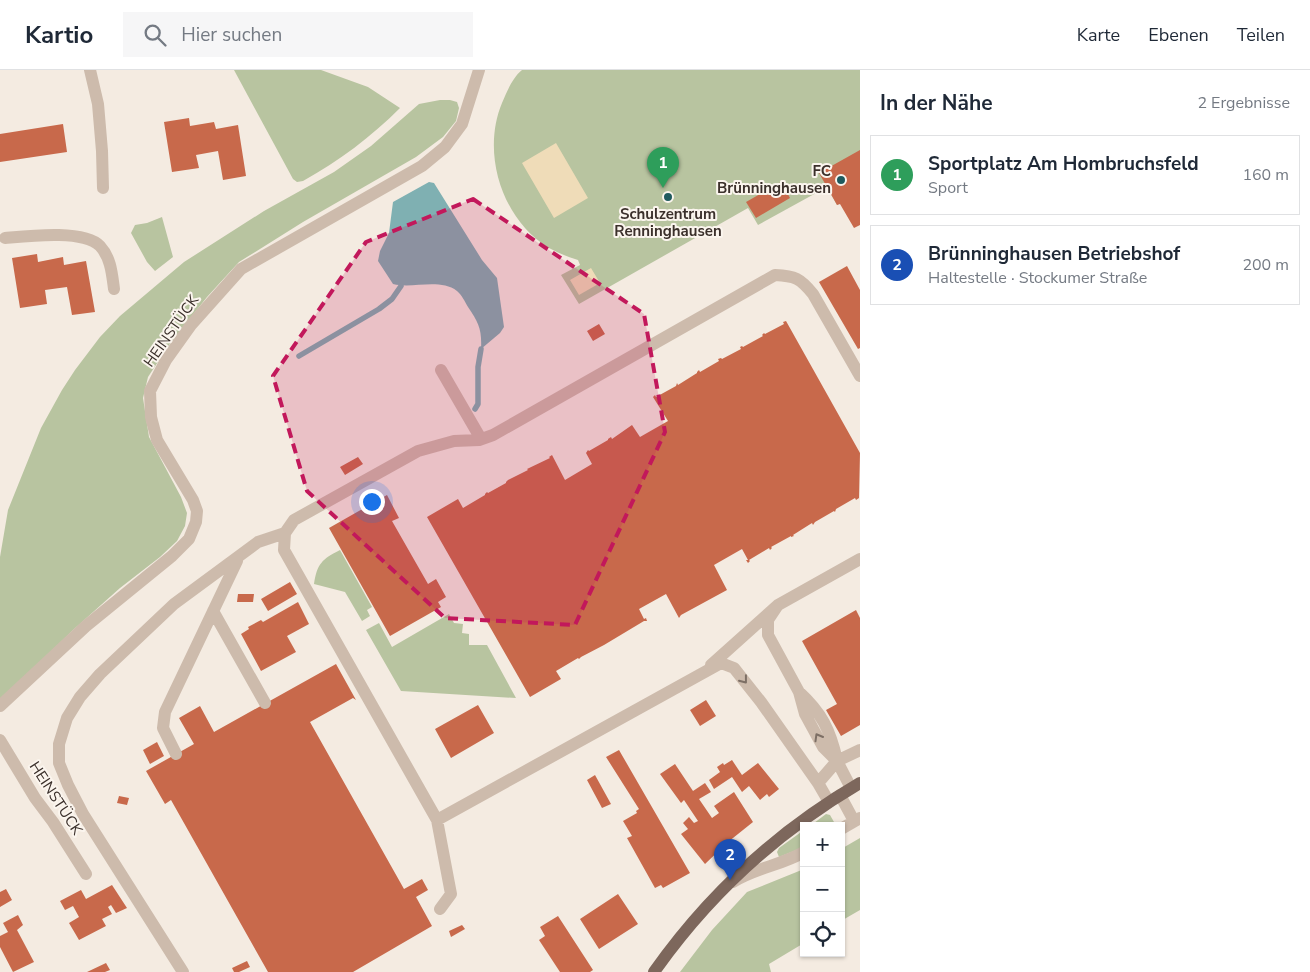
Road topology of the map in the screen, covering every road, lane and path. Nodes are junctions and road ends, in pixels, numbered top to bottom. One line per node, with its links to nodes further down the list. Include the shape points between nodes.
1 (90, 70): 3 (street, via 98,104)
2 (479, 70): 16 (street, HEINSTÜCK, via 462,124 445,147 422,166 241,268 192,325 166,360 150,391 155,435 197,511 193,532 172,556 86,626)
3 (103, 188)
4 (5, 238): 5 (street, via 53,234 91,239 108,257)
5 (114, 289)
6 (441, 370): 8 (street)
7 (860, 376): 8 (street, via 803,282 792,276 775,275)
8 (481, 439): 9 (street, via 454,441 418,450 294,520)
9 (284, 533): 10 (street, via 258,542); 23 (street, via 284,550)
10 (238, 559): 13 (street); 30 (street, via 174,604 100,674 67,718 59,744 59,764 75,799)
11 (860, 559): 12 (street)
12 (778, 605): 14 (street); 20 (street, one-way to 12, via 823,747 805,714 799,692 768,635 768,620)
13 (213, 611): 15 (street); 19 (street, via 165,712 163,728)
14 (704, 672): 21 (street, one-way to 21, via 721,663 734,668); 23 (street)
15 (265, 703)
16 (0, 706)
17 (0, 740): 27 (street, HEINSTÜCK)
18 (860, 750): 20 (street)
19 (176, 754)
20 (837, 761): 21 (street); 22 (street)
21 (818, 783): 22 (street)
22 (845, 792): 24 (street); 28 (main road, via 782,835)
23 (437, 820): 29 (street, via 451,894)
24 (857, 820): 25 (street)
25 (845, 827)
26 (800, 854): 28 (street, via 744,875)
27 (86, 874)
28 (721, 890): 31 (main road)
29 (440, 909)
30 (183, 972)
31 (654, 972)

